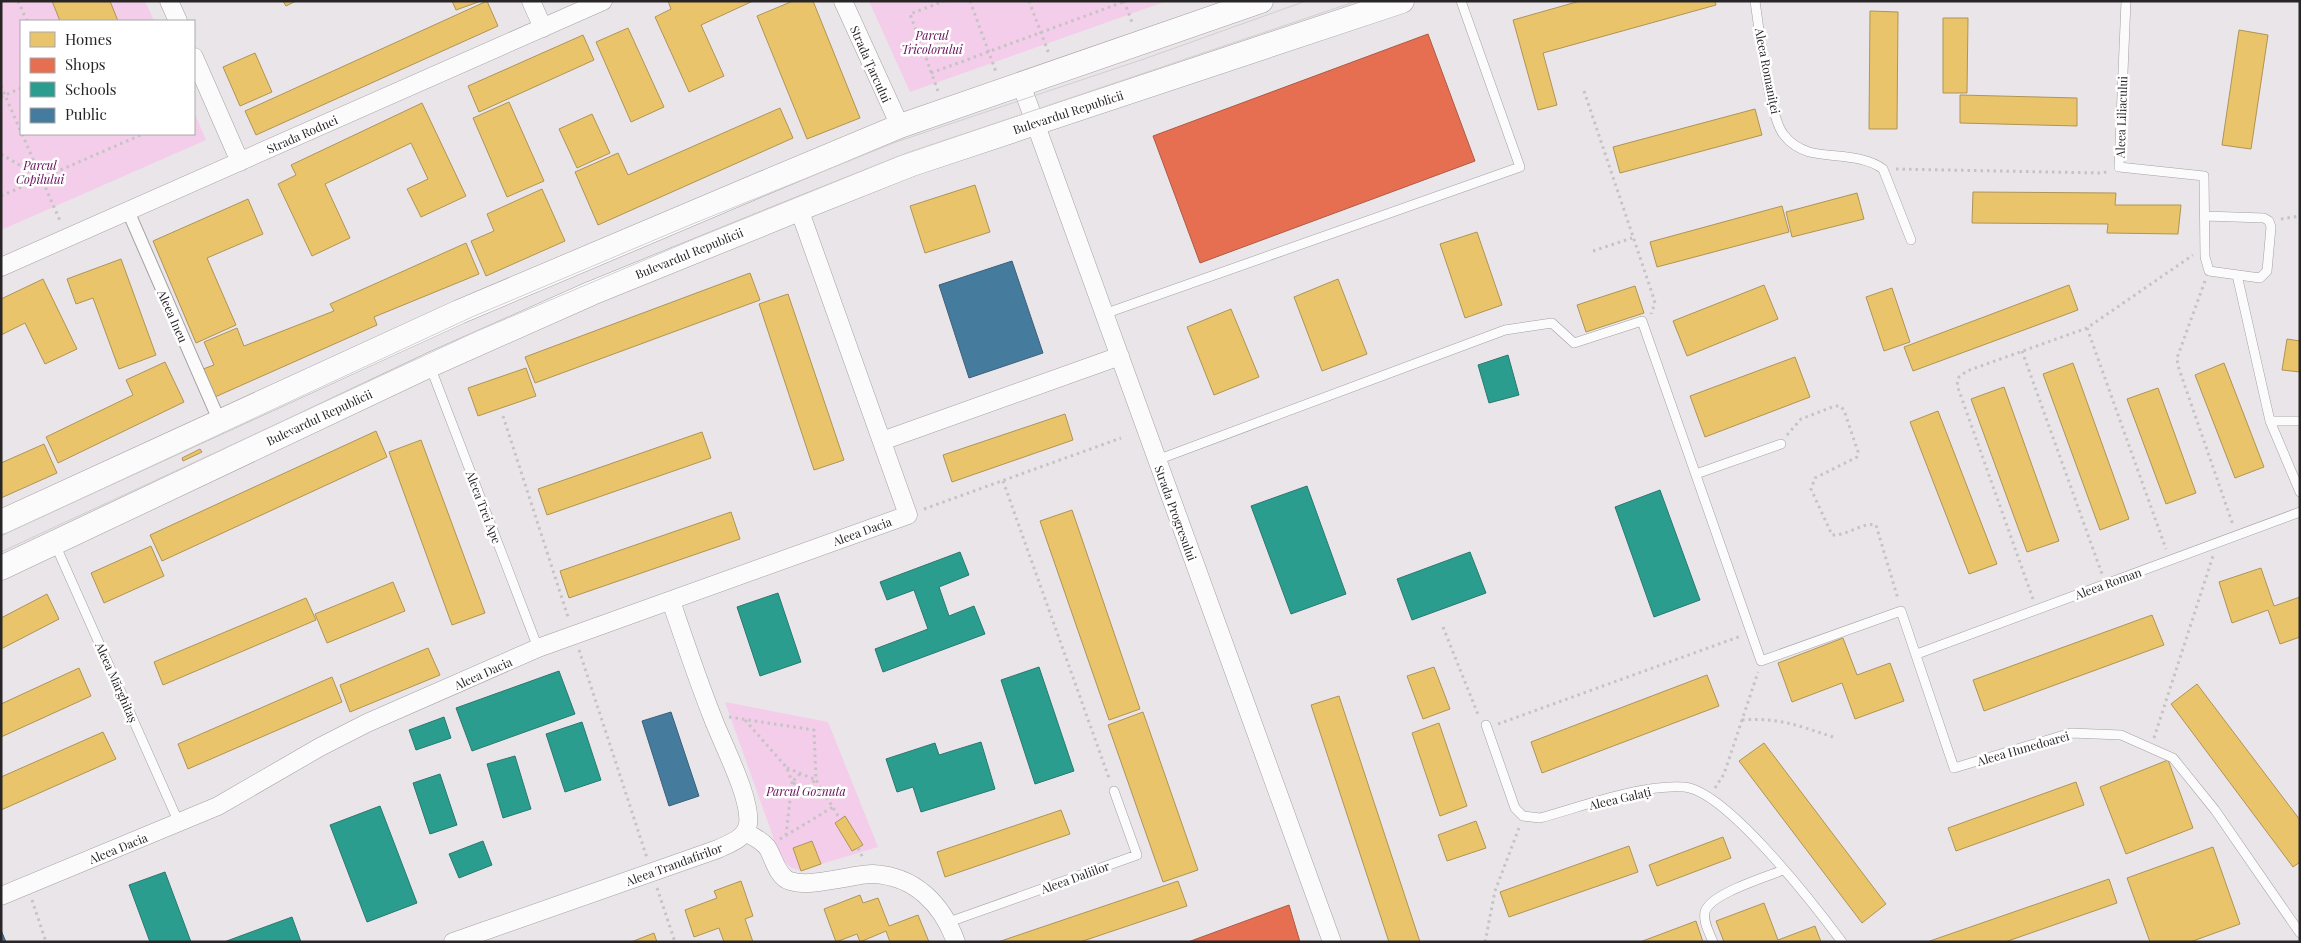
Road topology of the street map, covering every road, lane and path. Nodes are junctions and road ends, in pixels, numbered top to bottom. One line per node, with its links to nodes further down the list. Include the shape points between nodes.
1 (18, 1): 15 (path)
2 (170, 1): 16 (street)
3 (531, 1): 18 (street)
4 (603, 1): 18 (street, Strada Rodnei)
5 (843, 1): 32 (street, Strada Țarcului)
6 (944, 1): 23 (path, via 910,14)
7 (970, 1): 20 (path)
8 (1029, 1): 19 (path)
9 (1125, 1): 17 (path); 19 (path)
10 (1261, 1): 25 (main road)
11 (1402, 1): 31 (main road, Bulevardul Republicii)
12 (1461, 1): 55 (lane, via 1520,167)
13 (1755, 1): 39 (lane, Aleea Romaniței, via 1775,116 1783,135 1808,151 1867,161)
14 (2126, 1): 38 (lane, Aleea Liliacului)
15 (27, 20)
16 (178, 20)
17 (1133, 26)
18 (542, 28): 37 (street, Strada Rodnei)
19 (1040, 33): 20 (path); 21 (path)
20 (988, 52): 23 (path); 24 (path)
21 (1049, 55)
22 (195, 59): 37 (street)
23 (931, 73): 28 (path)
24 (996, 73)
25 (1022, 84): 31 (street, Strada Progresului); 32 (main road)
26 (1, 86): 30 (path)
27 (20, 88): 30 (path)
28 (938, 91)
29 (1584, 91): 48 (path)
30 (3, 96): 33 (path)
31 (1036, 123): 42 (main road, Bulevardul Republicii, via 912,164); 55 (street, Strada Progresului)
32 (900, 126): 62 (main road, via 576,261)
33 (20, 129)
34 (23, 135): 40 (path)
35 (141, 135): 40 (path)
36 (1, 154): 40 (path)
37 (240, 162): 43 (street, Strada Rodnei)
38 (2119, 167): 39 (path, via 2103,173); 44 (lane, Aleea Liliacului, via 2204,176)
39 (1883, 169): 49 (lane)
40 (42, 178): 41 (path); 47 (path)
41 (1, 196)
42 (799, 208): 60 (main road, Bulevardul Republicii, via 592,293); 66 (street, Aleea Dacia)
43 (128, 211): 47 (street, Strada Rodnei); 62 (street, Aleea Ineu)
44 (2205, 216): 46 (lane, via 2264,218); 50 (lane, Aleea Liliacului)
45 (2300, 216): 46 (path)
46 (2270, 221): 54 (lane, via 2267,271 2260,278)
47 (67, 238): 52 (street, Strada Rodnei)
48 (1632, 238): 51 (path); 56 (path, via 1655,303 1652,314)
49 (1911, 240)
50 (2205, 247): 53 (lane, Aleea Liliacului); 57 (path)
51 (1594, 251)
52 (1, 267)
53 (2209, 271): 54 (lane); 75 (path, via 2177,358)
54 (2237, 275): 63 (lane)
55 (1104, 314): 59 (street, Strada Progresului)
56 (1642, 321): 68 (lane, via 1574,342 1552,323 1505,330); 69 (lane)
57 (2087, 328): 58 (path); 78 (path)
58 (2022, 351): 80 (path); 83 (path, via 1967,371 1959,377 1957,385)
59 (1120, 356): 66 (street); 68 (street, Strada Progresului)
60 (430, 365): 76 (main road, Bulevardul Republicii); 87 (lane, Aleea Trei Ape)
61 (502, 416): 86 (path)
62 (219, 420): 74 (main road)
63 (2270, 421): 64 (lane); 71 (lane)
64 (2300, 421)
65 (1121, 438): 70 (path)
66 (882, 441): 73 (street, Aleea Dacia)
67 (1781, 444): 69 (lane); 82 (path, via 1801,419 1835,406 1844,410 1857,457 1815,478 1812,489 1832,535 1839,536 1876,525)
68 (1157, 460): 121 (street, Strada Progresului)
69 (1696, 474): 85 (lane)
70 (1003, 480): 73 (path); 101 (path)
71 (2300, 492)
72 (2300, 512): 75 (lane, Aleea Roman)
73 (908, 515): 81 (street, Aleea Dacia)
74 (1, 522)
75 (2237, 535): 77 (lane, Aleea Roman)
76 (54, 542): 79 (main road, Bulevardul Republicii); 107 (lane, Aleea Mărghitaș)
77 (2217, 542): 78 (lane, Aleea Roman); 95 (path)
78 (2170, 560): 80 (lane, Aleea Roman)
79 (1, 568)
80 (2106, 584): 83 (lane, Aleea Roman)
81 (671, 600): 86 (street, Aleea Dacia); 90 (street)
82 (1901, 610): 88 (lane); 89 (lane)
83 (2036, 610): 88 (lane, Aleea Roman)
84 (1443, 627): 93 (path, via 1480,721)
85 (1751, 632): 89 (lane); 93 (path)
86 (574, 636): 87 (street, Aleea Dacia); 112 (path)
87 (538, 648): 107 (street, Aleea Dacia, via 367,723 218,806)
88 (1917, 654): 95 (lane, Aleea Hunedoarei, via 1954,768 2071,733 2121,736)
89 (1761, 661): 92 (path)
90 (711, 714): 91 (path); 108 (street, via 748,811)
91 (745, 719): 96 (path); 98 (path, via 814,730)
92 (1742, 720): 94 (path, via 1786,721); 103 (path, via 1724,774)
93 (1486, 726): 105 (lane, via 1515,808)
94 (1833, 738)
95 (2151, 748): 116 (lane, Aleea Hunedoarei, via 2173,758 2215,810)
96 (787, 768): 97 (path); 99 (path)
97 (800, 774): 98 (path); 99 (path)
98 (816, 780): 100 (path); 104 (path)
99 (792, 782): 100 (path); 102 (path)
100 (803, 789): 102 (path)
101 (1114, 791): 115 (lane, Aleea Daliilor, via 1137,854)
102 (791, 797): 109 (path)
103 (1710, 797): 105 (lane, Aleea Galați, via 1685,787 1642,791 1540,818); 111 (lane, Aleea Galați, via 1738,821)
104 (833, 808): 106 (path); 109 (path)
105 (1523, 816): 122 (path, via 1495,891)
106 (840, 819)
107 (179, 823): 113 (street, Aleea Dacia)
108 (745, 832): 110 (street); 112 (street, Aleea Trandafirilor, via 738,840 718,849)
109 (786, 835): 110 (path)
110 (766, 847): 115 (street, via 787,880 807,884 871,874 888,876 912,884 928,895)
111 (1783, 870): 123 (lane, via 1717,897 1706,909 1704,920); 124 (lane, Aleea Galați)
112 (652, 872): 118 (street, Aleea Trandafirilor); 119 (path)
113 (26, 886): 114 (street, Aleea Dacia); 117 (path)
114 (1, 896)
115 (949, 922): 120 (street)
116 (2300, 933)
117 (46, 942)
118 (453, 942)
119 (675, 942)
120 (956, 942)
121 (1332, 942)
122 (1485, 942)
123 (1712, 942)
124 (1842, 942)

